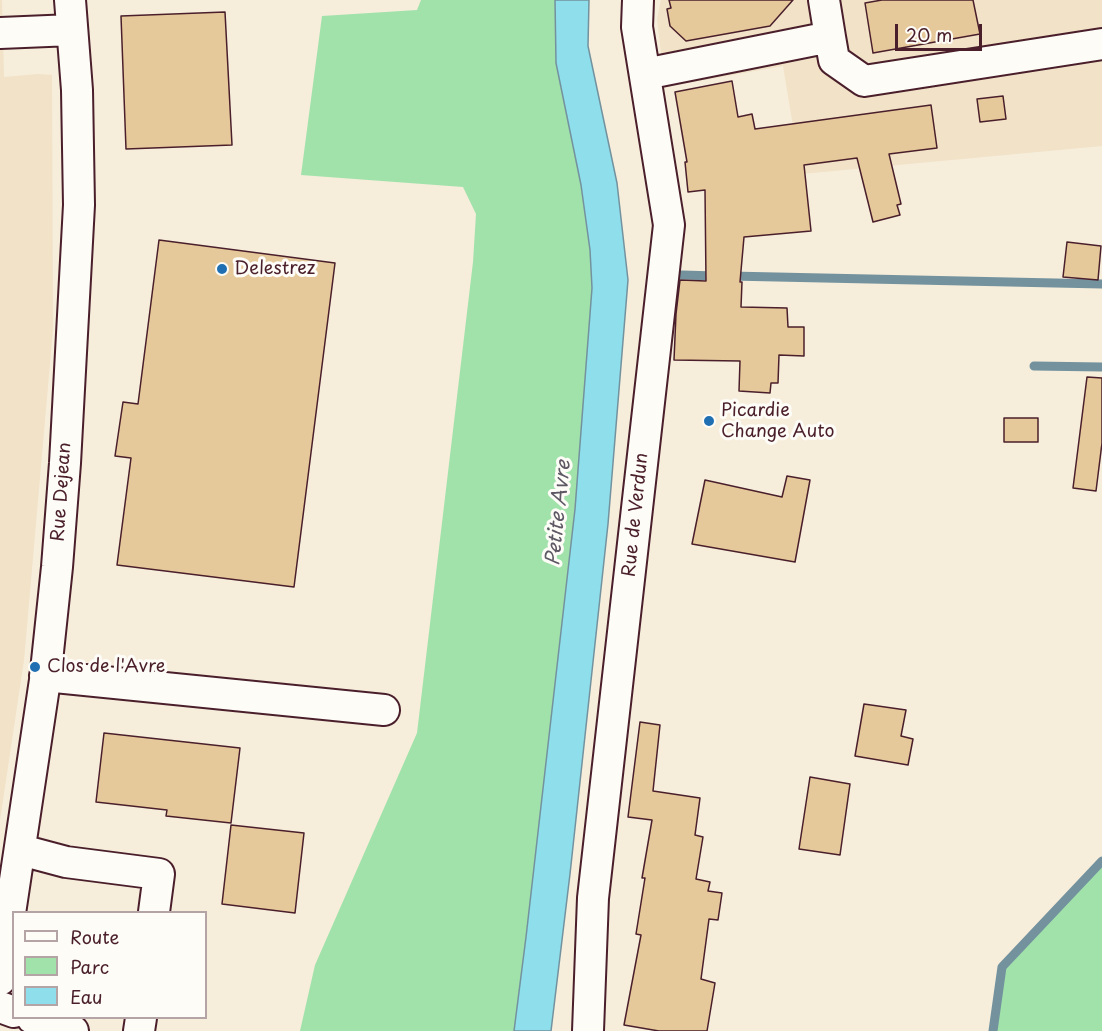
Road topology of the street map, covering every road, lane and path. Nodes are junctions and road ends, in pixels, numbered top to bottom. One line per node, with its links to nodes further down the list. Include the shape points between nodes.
1 (70, 0): 4 (street, Rue Dejean)
2 (638, 0): 8 (street, Rue de Verdun)
3 (824, 0): 6 (street)
4 (72, 30): 5 (street); 9 (street, Rue Dejean, via 79,206 64,474)
5 (0, 33)
6 (830, 37): 7 (street, via 834,60 864,81); 8 (street)
7 (1102, 44)
8 (645, 74): 16 (street, Rue de Verdun, via 669,225 593,898)
9 (45, 676): 10 (street); 11 (street, Rue Dejean)
10 (384, 710)
11 (21, 850): 12 (street, via 66,862 159,874); 13 (street, Rue Dejean)
12 (154, 911)
13 (0, 980)
14 (38, 1019): 15 (street)
15 (73, 1031)
16 (588, 1031)

